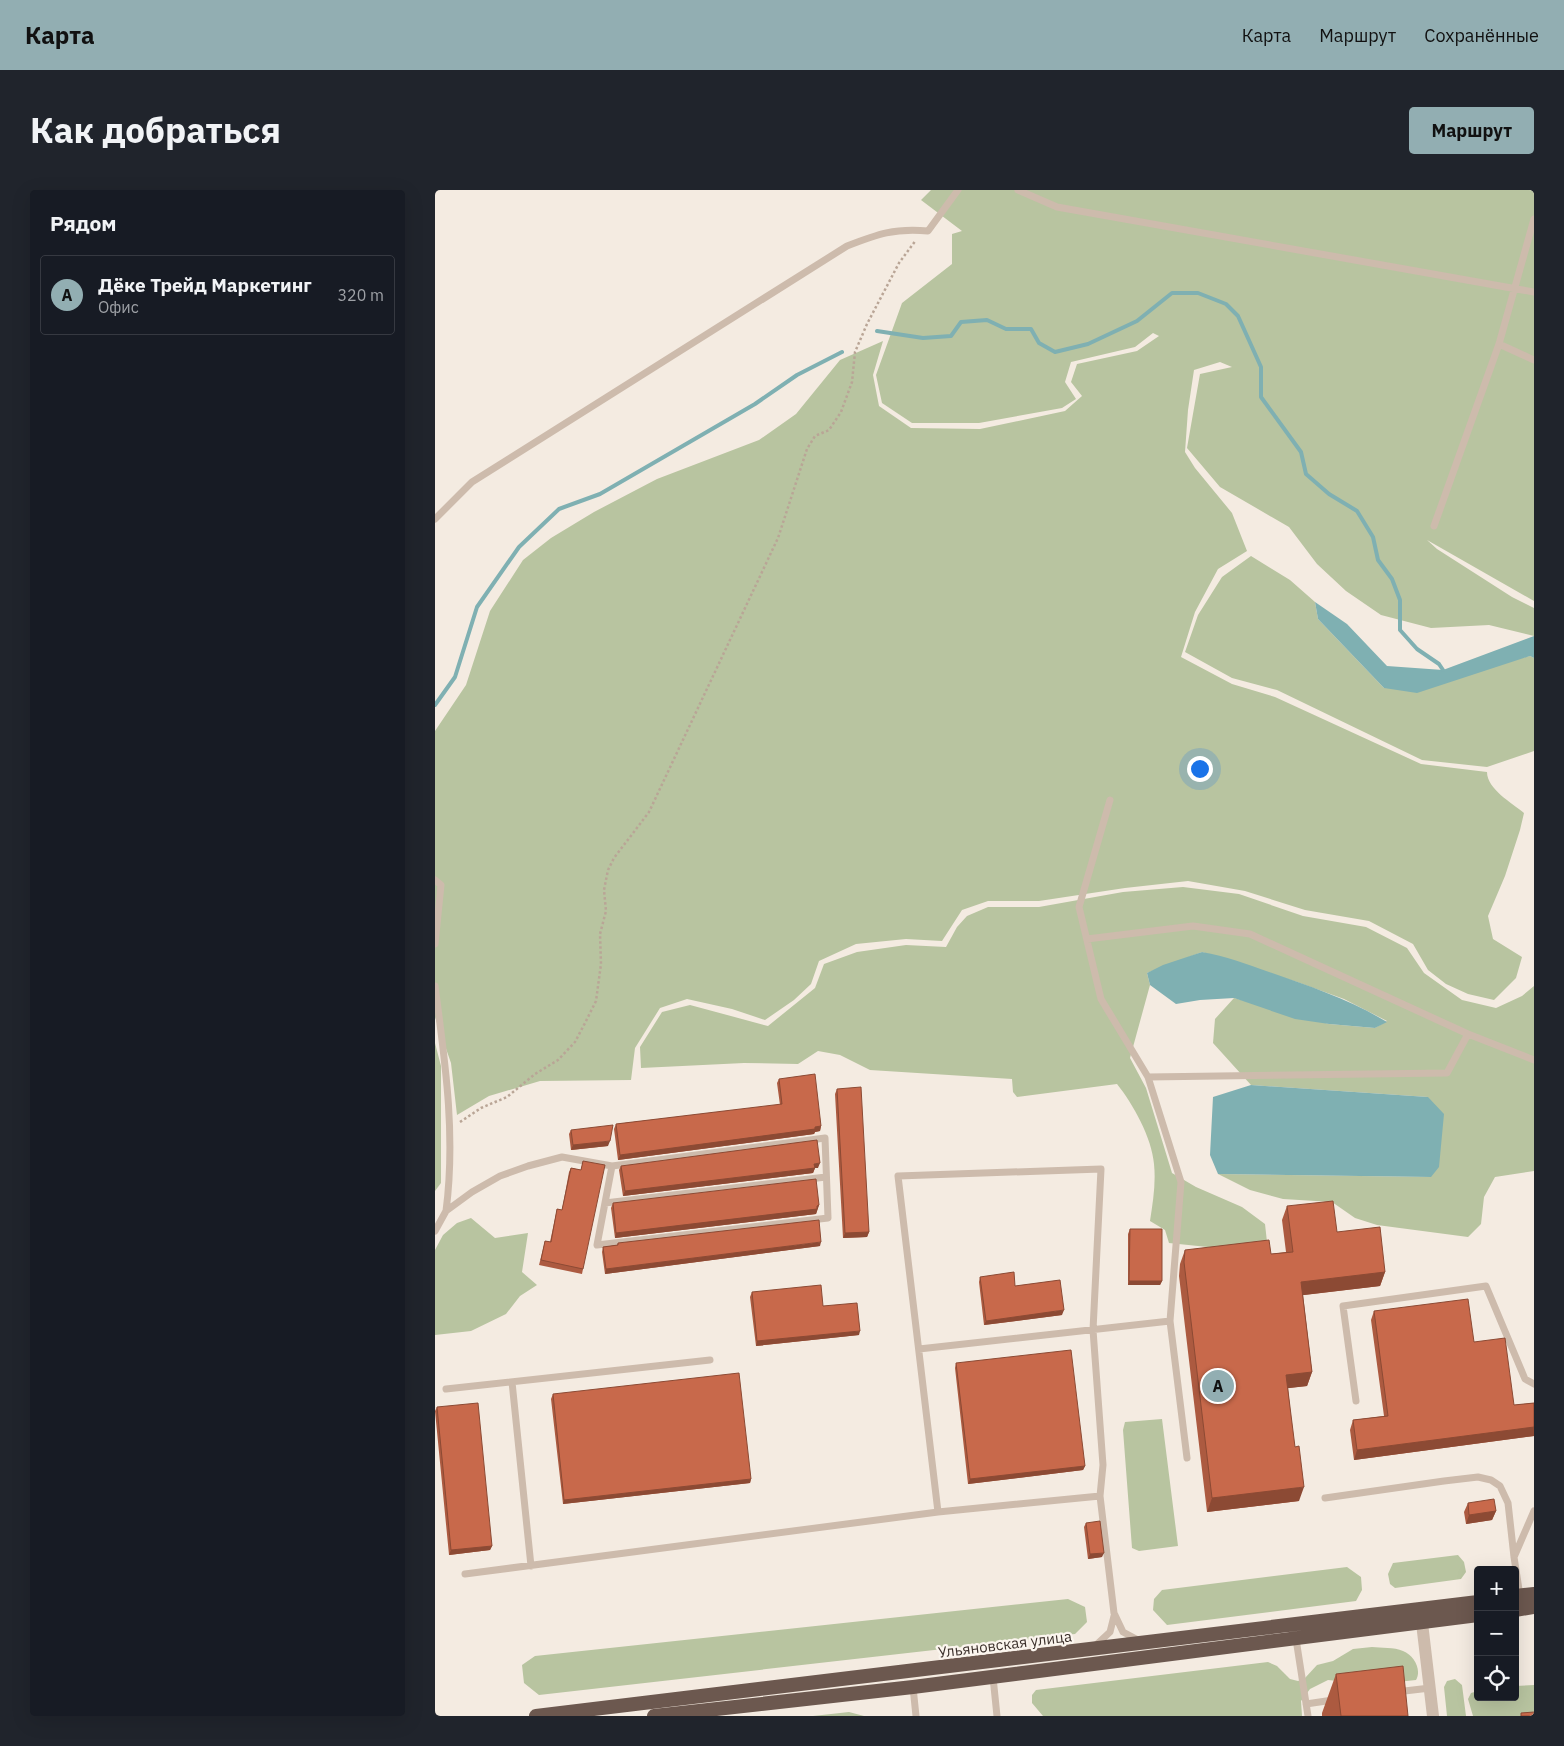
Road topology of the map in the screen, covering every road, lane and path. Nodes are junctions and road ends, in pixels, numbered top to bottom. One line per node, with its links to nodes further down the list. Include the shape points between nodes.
1 (958, 190): 4 (lane)
2 (1018, 190): 5 (lane, via 1057,207)
3 (1534, 218): 5 (lane)
4 (928, 231): 9 (lane, via 902,229 847,246 472,482); 19 (path, via 911,244 867,324 855,352 851,382 841,412 829,430 815,436 807,448 774,547 649,812 608,870 596,1001 575,1042 558,1060 507,1097 461,1120)
5 (1515, 288): 6 (lane); 7 (lane)
6 (1534, 292)
7 (1499, 344): 8 (lane); 10 (lane)
8 (1534, 360)
9 (435, 519)
10 (1434, 526)
11 (1111, 800): 13 (lane, via 1079,907)
12 (435, 880): 14 (lane, via 441,885)
13 (1087, 939): 16 (lane, via 1193,926 1250,934); 18 (lane, via 1101,999)
14 (435, 944)
15 (435, 986): 19 (lane)
16 (1468, 1034): 17 (lane); 18 (lane, via 1447,1073)
17 (1534, 1060)
18 (1148, 1077): 25 (lane, via 1181,1182)
19 (451, 1130): 23 (lane, via 451,1172)
20 (612, 1166): 21 (lane, via 825,1138); 22 (lane); 23 (lane, via 563,1157 528,1166 500,1176)
21 (826, 1177): 22 (lane); 22 (lane, via 829,1218 597,1245)
22 (605, 1204)
23 (446, 1211): 24 (lane)
24 (435, 1232)
25 (1170, 1321): 26 (lane); 33 (lane)
26 (1093, 1330): 27 (lane); 27 (lane, via 1101,1169 898,1176); 34 (lane, via 1103,1465)
27 (919, 1349): 37 (lane)
28 (710, 1360): 29 (lane)
29 (511, 1382): 31 (lane); 39 (lane)
30 (1534, 1384): 32 (lane, via 1525,1379 1486,1286 1343,1306)
31 (446, 1389)
32 (1356, 1401)
33 (1187, 1458)
34 (1100, 1496): 37 (lane); 45 (lane)
35 (1325, 1498): 38 (lane, via 1444,1481 1491,1480 1500,1486 1507,1503)
36 (1534, 1511): 38 (lane)
37 (938, 1512): 39 (lane)
38 (1514, 1557): 41 (lane)
39 (531, 1566): 40 (lane)
40 (465, 1574)
41 (1523, 1595)
42 (1474, 1603): 47 (highway, Ульяновская улица)
43 (1534, 1607): 44 (highway)
44 (1519, 1609)
45 (1114, 1613): 49 (lane, via 1119,1627 1128,1636); 50 (lane, via 1113,1626 1107,1637)
46 (1474, 1615): 47 (highway, Ульяновская улица)
47 (1422, 1617): 48 (highway, Ульяновская улица); 49 (highway, Ульяновская улица); 53 (street)
48 (1296, 1639): 51 (highway, Ульяновская улица); 56 (lane)
49 (1156, 1642): 50 (highway, Ульяновская улица)
50 (1082, 1651): 57 (highway, Ульяновская улица)
51 (993, 1677): 52 (highway, Ульяновская улица); 60 (lane)
52 (913, 1687): 58 (highway, Ульяновская улица); 59 (lane)
53 (1430, 1688): 54 (lane); 62 (street)
54 (1392, 1693)
55 (1344, 1699): 56 (lane)
56 (1307, 1704): 61 (lane)
57 (536, 1716)
58 (654, 1716)
59 (916, 1716)
60 (997, 1716)
61 (1308, 1716)
62 (1433, 1716)

